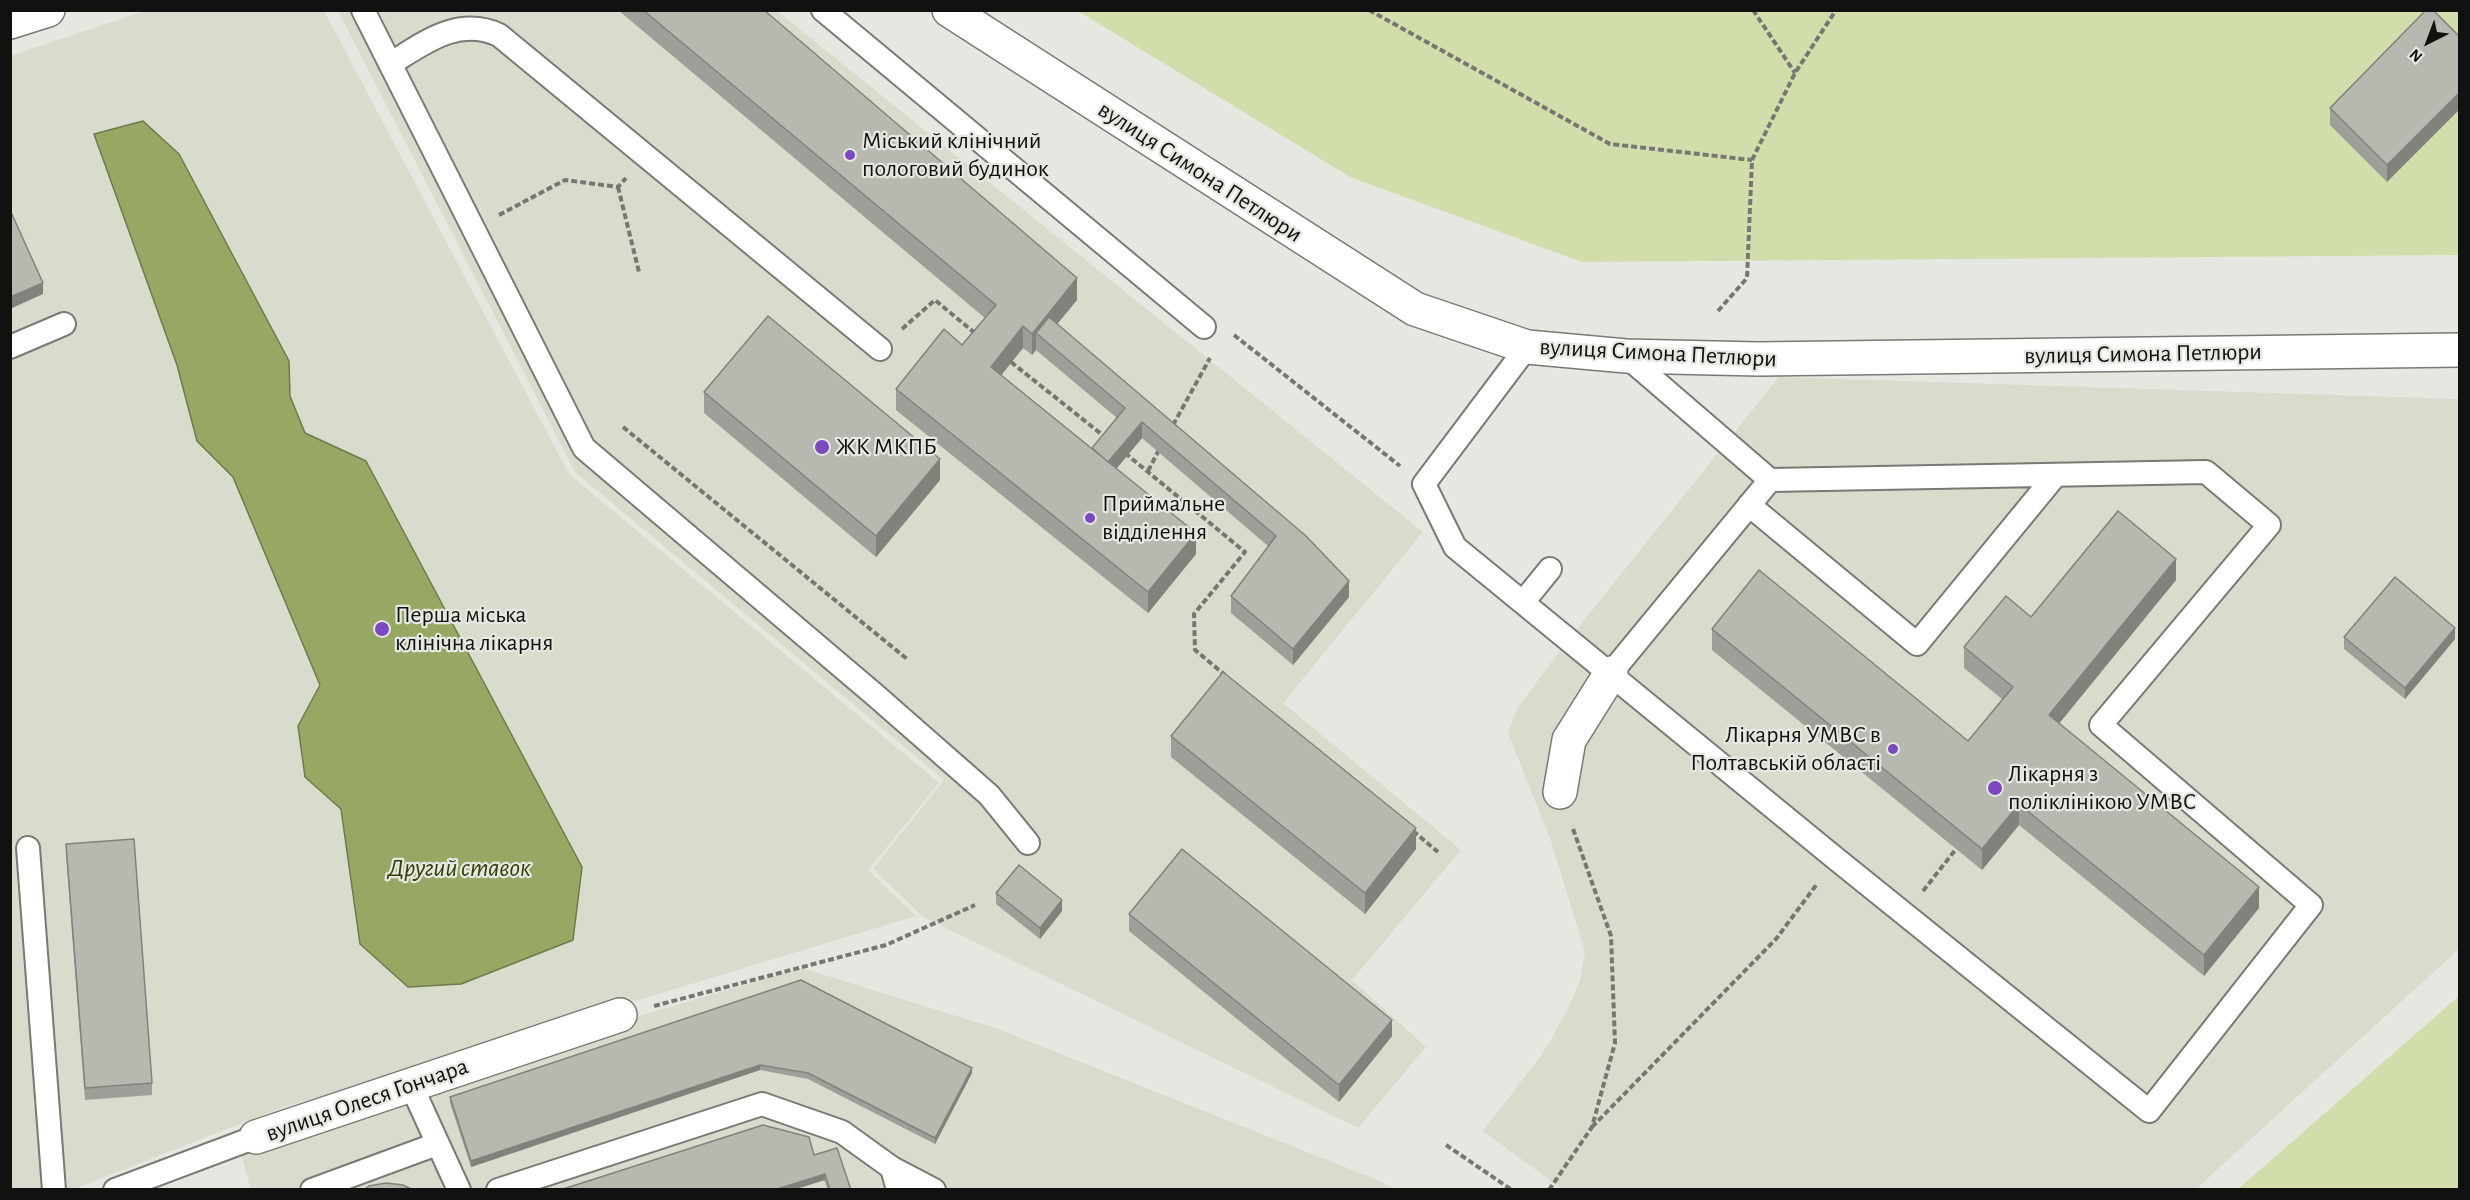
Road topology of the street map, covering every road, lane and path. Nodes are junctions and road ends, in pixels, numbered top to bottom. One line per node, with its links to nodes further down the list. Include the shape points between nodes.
1 (48, 10): 8 (street)
2 (363, 10): 9 (lane)
3 (823, 10): 18 (lane)
4 (949, 10): 21 (street, вулиця Симона Петлюри, via 1415,309)
5 (1369, 10): 12 (path, via 1610,144)
6 (1753, 10): 10 (path)
7 (1836, 10): 10 (path)
8 (10, 22)
9 (390, 64): 11 (lane, via 455,29 487,29); 14 (lane)
10 (1795, 73): 12 (path)
11 (648, 156): 13 (path); 22 (lane)
12 (1752, 160): 16 (path, via 1747,278)
13 (618, 187): 14 (path, via 565,180); 15 (path)
14 (474, 229): 43 (lane, via 584,448 989,795)
15 (639, 272)
16 (1718, 311)
17 (64, 324): 20 (lane)
18 (1204, 327)
19 (984, 341): 22 (path, via 935,300)
20 (10, 347)
21 (1527, 347): 25 (street, вулиця Симона Петлюри); 37 (lane, via 1424,484 1455,547)
22 (880, 349)
23 (1215, 349): 28 (path)
24 (2460, 350): 25 (street, вулиця Симона Петлюри, via 1758,359)
25 (1626, 356): 34 (lane)
26 (1011, 363): 30 (path)
27 (623, 427): 38 (path)
28 (1170, 430)
29 (1165, 440): 32 (path)
30 (1111, 442)
31 (1120, 449): 32 (path)
32 (1148, 471): 40 (path, via 1245,552 1194,614 1195,650)
33 (2054, 477): 34 (lane); 35 (lane, via 1917,644); 46 (lane, via 2206,472 2269,525 2101,725 2311,905 2149,1111)
34 (1770, 480): 35 (lane)
35 (1749, 505): 39 (lane)
36 (1550, 568): 37 (lane)
37 (1524, 602): 39 (lane)
38 (907, 659)
39 (1611, 673): 41 (street, via 1569,740); 46 (lane)
40 (1231, 680)
41 (1560, 792): 50 (path, via 1611,936 1615,1043)
42 (1411, 830): 45 (path)
43 (1028, 843)
44 (28, 848): 55 (lane)
45 (1438, 852)
46 (1835, 858): 50 (path, via 1776,939)
47 (975, 905): 48 (path, via 886,945)
48 (620, 1015): 49 (street, вулиця Олеся Гончара)
49 (411, 1085): 51 (street, вулиця Олеся Гончара); 52 (lane)
50 (1592, 1127): 63 (path)
51 (256, 1137): 56 (lane, вулиця Олеся Гончара)
52 (437, 1144): 57 (lane); 58 (lane)
53 (1446, 1145): 62 (path)
54 (892, 1168): 59 (lane, via 842,1132 762,1104); 60 (lane); 61 (lane)
55 (54, 1190)
56 (115, 1190)
57 (312, 1190)
58 (459, 1190)
59 (498, 1190)
60 (898, 1190)
61 (934, 1190)
62 (1512, 1190)
63 (1549, 1190)

